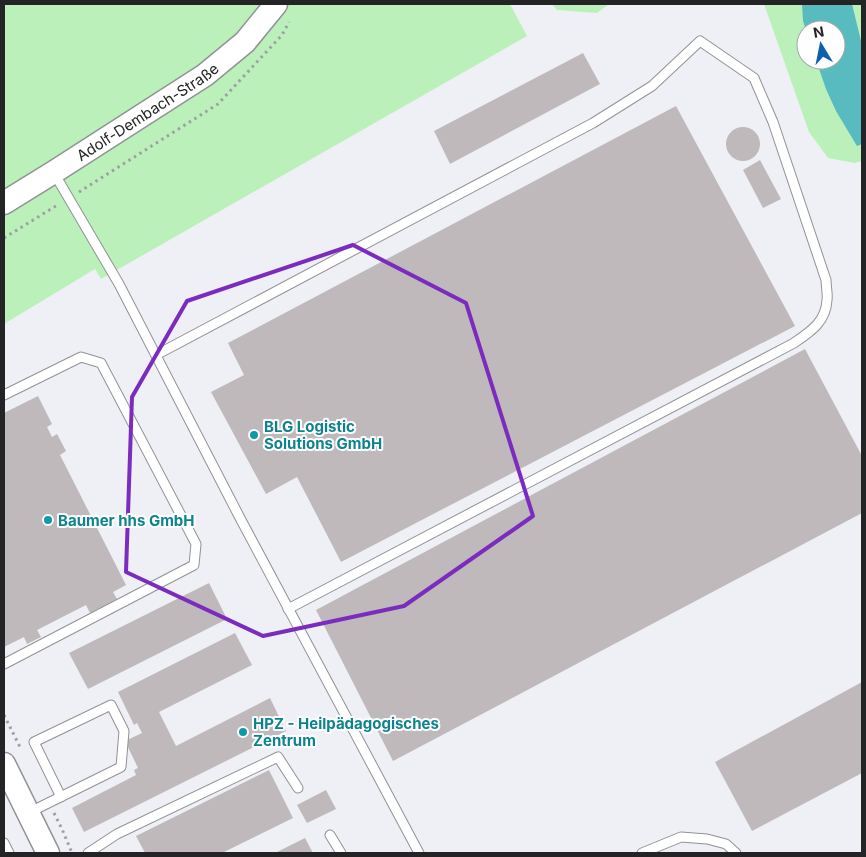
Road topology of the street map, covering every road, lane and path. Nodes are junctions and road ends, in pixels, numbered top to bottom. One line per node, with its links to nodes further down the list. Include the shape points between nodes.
1 (283, 12): 2 (main road, Adolf-Dembach-Straße, via 205,75); 3 (path, via 282,35 218,104)
2 (54, 172): 3 (lane); 4 (main road, Adolf-Dembach-Straße)
3 (68, 198): 5 (path); 6 (lane)
4 (4, 203)
5 (4, 238)
6 (156, 355): 8 (lane); 8 (lane, via 594,123 652,86 700,41 754,78 774,122 826,280 827,301 822,320 794,343)
7 (4, 396): 9 (lane, via 81,356 101,363 196,544 194,565)
8 (288, 609): 20 (lane)
9 (4, 664)
10 (4, 764): 13 (main road)
11 (298, 788): 18 (lane, via 278,756 117,834)
12 (61, 797): 12 (lane, via 121,767 124,731 111,705 34,742); 13 (lane)
13 (28, 813): 17 (main road)
14 (330, 835): 19 (lane)
15 (4, 843): 16 (lane)
16 (9, 853)
17 (48, 853)
18 (88, 853)
19 (341, 853)
20 (419, 853)
21 (642, 853): 22 (lane, via 681,837 726,844)
22 (736, 853)

